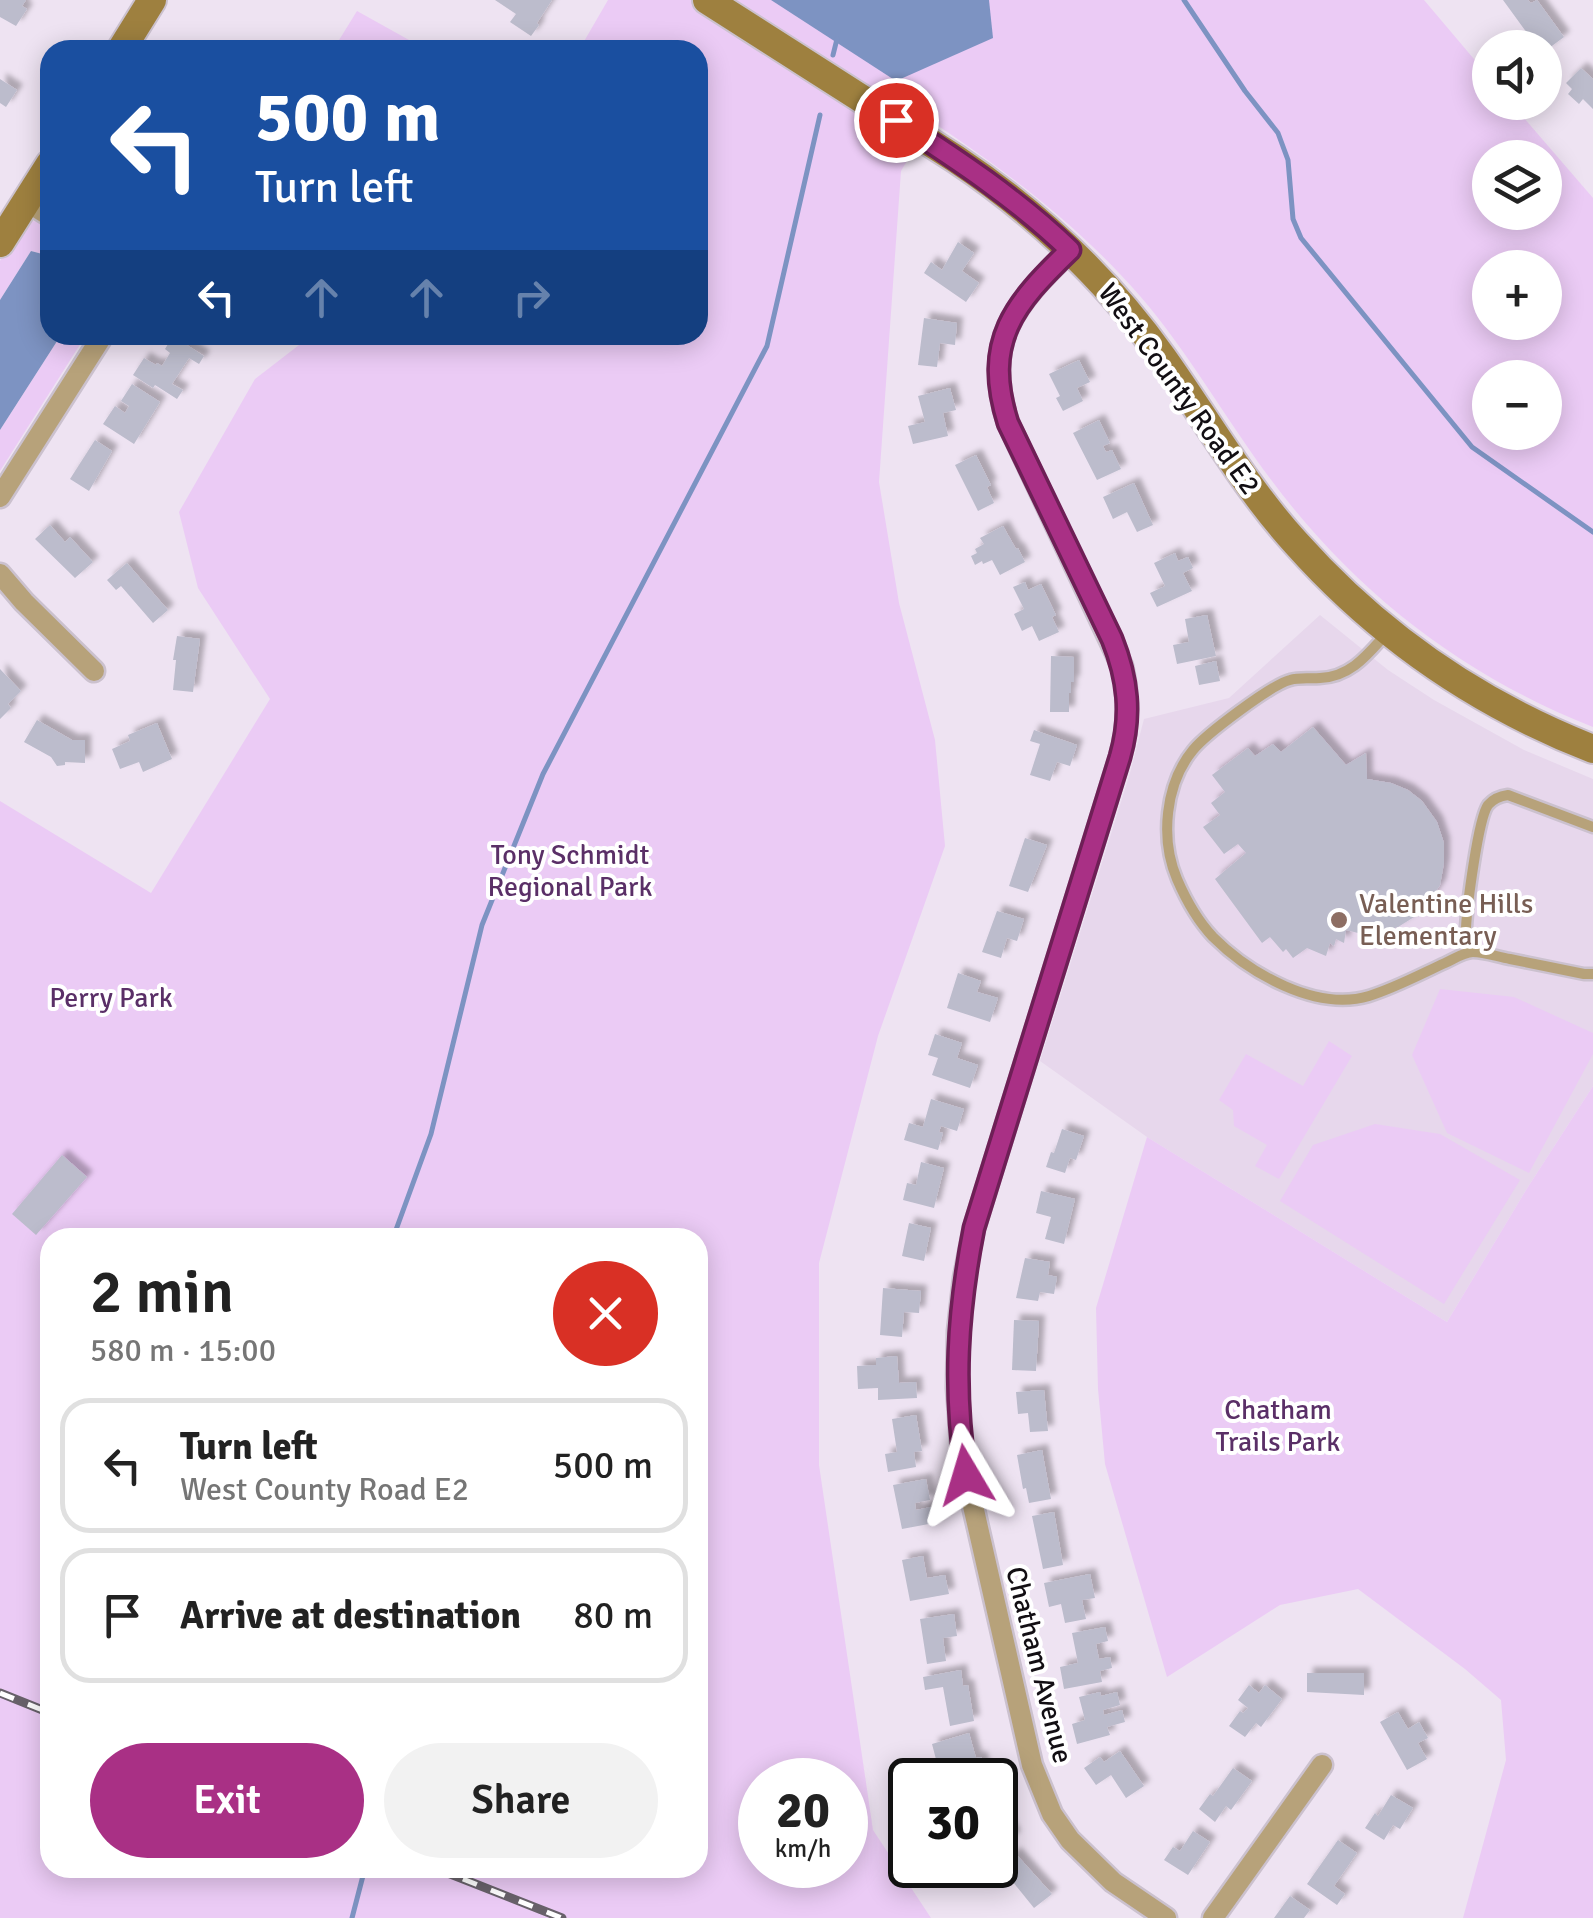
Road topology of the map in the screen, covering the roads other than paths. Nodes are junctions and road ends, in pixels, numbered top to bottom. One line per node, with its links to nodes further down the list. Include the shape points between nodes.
1 (152, 0): 3 (street)
2 (706, 0): 6 (street, West County Road E2, via 997,186)
3 (127, 40)
4 (38, 209): 5 (street)
5 (0, 244)
6 (1070, 250): 10 (street, West County Road E2, via 1137,323 1294,542); 17 (street, Chatham Avenue, via 1016,310 1000,357 1000,390 1008,423 1112,639 1128,716 974,1228 957,1388 966,1475 1032,1765 1070,1840 1113,1882)
7 (97, 345): 8 (street)
8 (0, 497)
9 (0, 574): 11 (street)
10 (1387, 632): 12 (street, West County Road E2, via 1472,691); 14 (lane, via 1342,674 1286,680 1203,738 1172,788 1173,870 1188,904 1234,957 1313,996 1366,998)
11 (94, 671)
12 (1593, 749)
13 (1593, 828): 14 (lane, via 1508,794 1491,802 1472,883)
14 (1469, 951): 15 (lane)
15 (1593, 974)
16 (1322, 1764): 18 (street)
17 (1166, 1918)
18 (1213, 1918)

